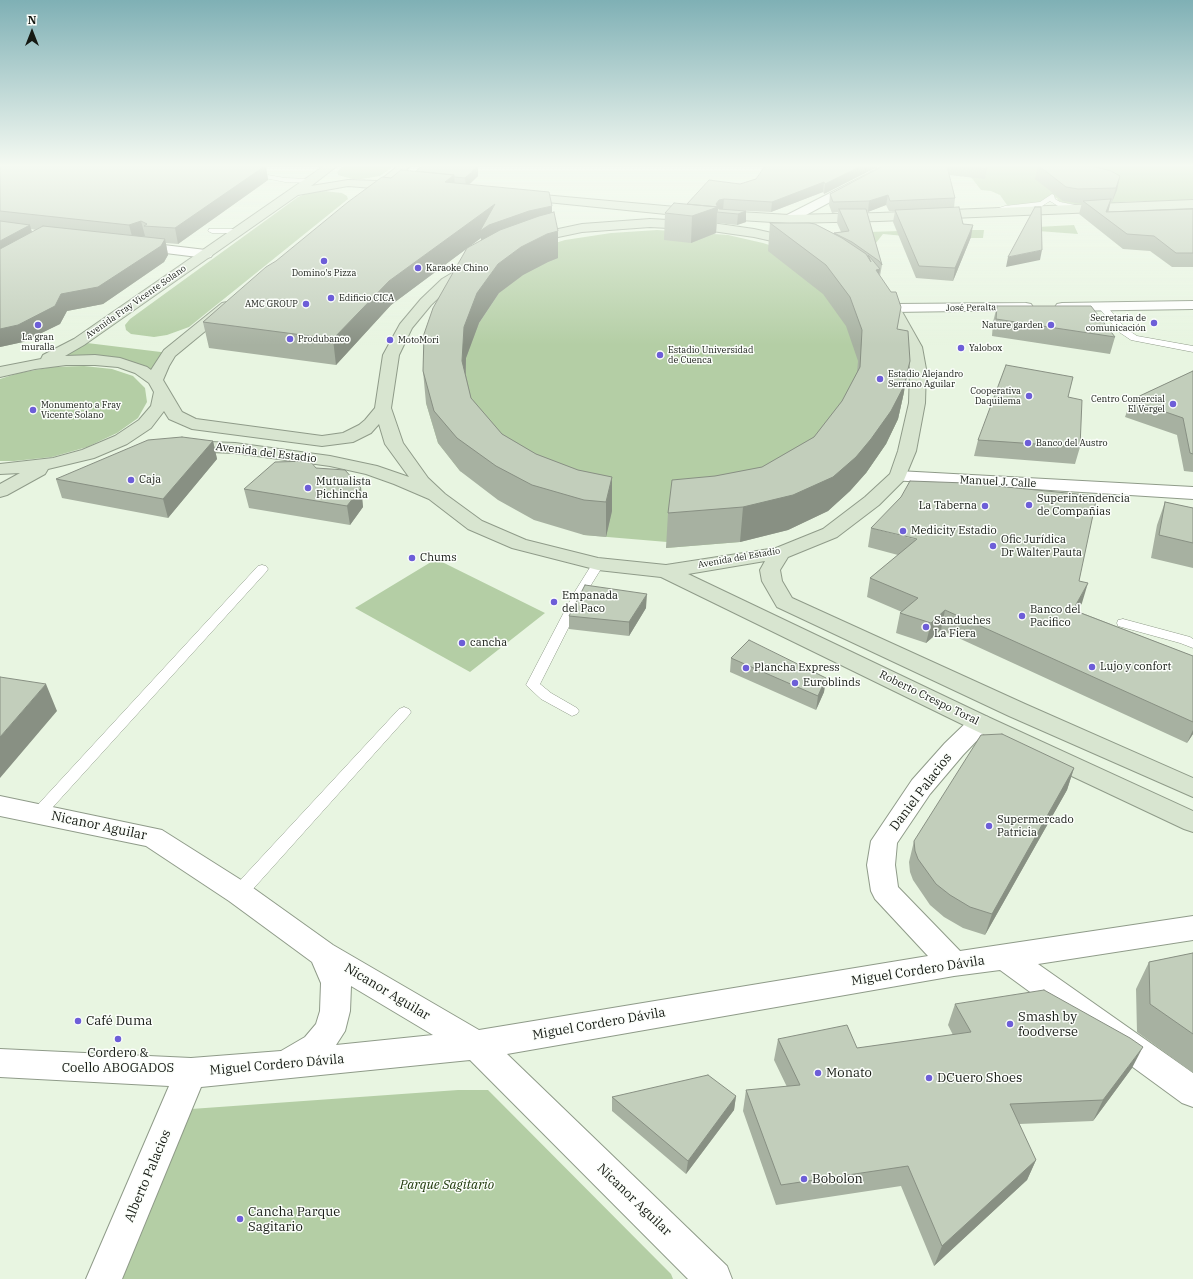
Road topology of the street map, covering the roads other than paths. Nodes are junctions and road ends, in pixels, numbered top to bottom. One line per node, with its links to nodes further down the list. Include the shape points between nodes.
1 (247, 226): 8 (main road, Avenida Fray Vicente Solano)
2 (613, 226): 21 (main road, Avenida del Estadio, via 582,228 535,238 496,253 447,282 426,302 406,327 391,355)
3 (722, 226): 9 (main road, Avenida del Estadio, via 754,233)
4 (776, 226): 5 (main road)
5 (792, 226)
6 (850, 226): 9 (main road)
7 (212, 231): 8 (lane)
8 (238, 232): 12 (main road, Avenida Fray Vicente Solano)
9 (822, 238): 16 (main road, Avenida del Estadio, via 844,261 871,280)
10 (145, 240): 11 (lane)
11 (127, 245): 12 (street)
12 (206, 254): 18 (main road, Avenida Fray Vicente Solano, via 79,342)
13 (240, 296): 20 (main road, via 169,353 160,366)
14 (1193, 305): 15 (street, José Peralta)
15 (1102, 306): 16 (street, José Peralta); 17 (lane, via 1122,330 1134,338)
16 (894, 308): 27 (main road, Avenida del Estadio, via 914,347 918,369 917,403 907,451)
17 (1193, 349)
18 (36, 364): 19 (main road); 20 (main road, via 66,360 120,363 141,370)
19 (2, 371)
20 (159, 386): 21 (main road, Avenida del Estadio, via 175,415 192,424 322,441 347,438 366,429); 24 (main road, via 159,407 146,424 121,440)
21 (383, 408): 30 (main road, Avenida del Estadio, via 394,444 422,482)
22 (168, 446): 30 (main road, Avenida del Estadio, via 230,448 330,461 371,470)
23 (140, 448): 24 (main road)
24 (88, 454): 25 (main road)
25 (54, 463): 26 (main road); 28 (main road)
26 (0, 468)
27 (898, 476): 29 (street, Manuel J. Calle); 31 (main road, Avenida del Estadio, via 872,501 830,533)
28 (0, 492)
29 (1193, 493)
30 (438, 498): 32 (main road, Avenida del Estadio, via 475,525 519,544)
31 (780, 552): 34 (main road, Avenida del Estadio); 40 (main road, via 770,570 772,581 784,602)
32 (598, 564): 34 (main road, Avenida del Estadio); 37 (lane, via 580,593 533,685)
33 (262, 569): 42 (lane)
34 (666, 570): 39 (main road, Roberto Crespo Toral)
35 (1123, 623): 36 (lane)
36 (1193, 644)
37 (572, 711)
38 (404, 712): 44 (lane)
39 (980, 723): 43 (main road, Roberto Crespo Toral); 48 (street, Daniel Palacios, via 921,788 884,841 881,865 885,891)
40 (1193, 788)
41 (0, 806): 42 (street, Nicanor Aguilar)
42 (38, 814): 44 (street, Nicanor Aguilar, via 153,838)
43 (1193, 822)
44 (239, 893): 46 (street, Nicanor Aguilar)
45 (1193, 928): 47 (street, Miguel Cordero Dávila)
46 (322, 954): 49 (street, Nicanor Aguilar); 51 (street, via 336,983 335,1011 329,1031 316,1047)
47 (1005, 958): 48 (street, Miguel Cordero Dávila); 53 (street)
48 (954, 964): 49 (street, Miguel Cordero Dávila)
49 (476, 1045): 51 (street, Miguel Cordero Dávila); 55 (street, Nicanor Aguilar)
50 (0, 1063): 52 (street, Miguel Cordero Dávila)
51 (285, 1065): 52 (street, Miguel Cordero Dávila)
52 (191, 1073): 54 (street, Alberto Palacios)
53 (1193, 1092)
54 (104, 1279)
55 (714, 1279)

